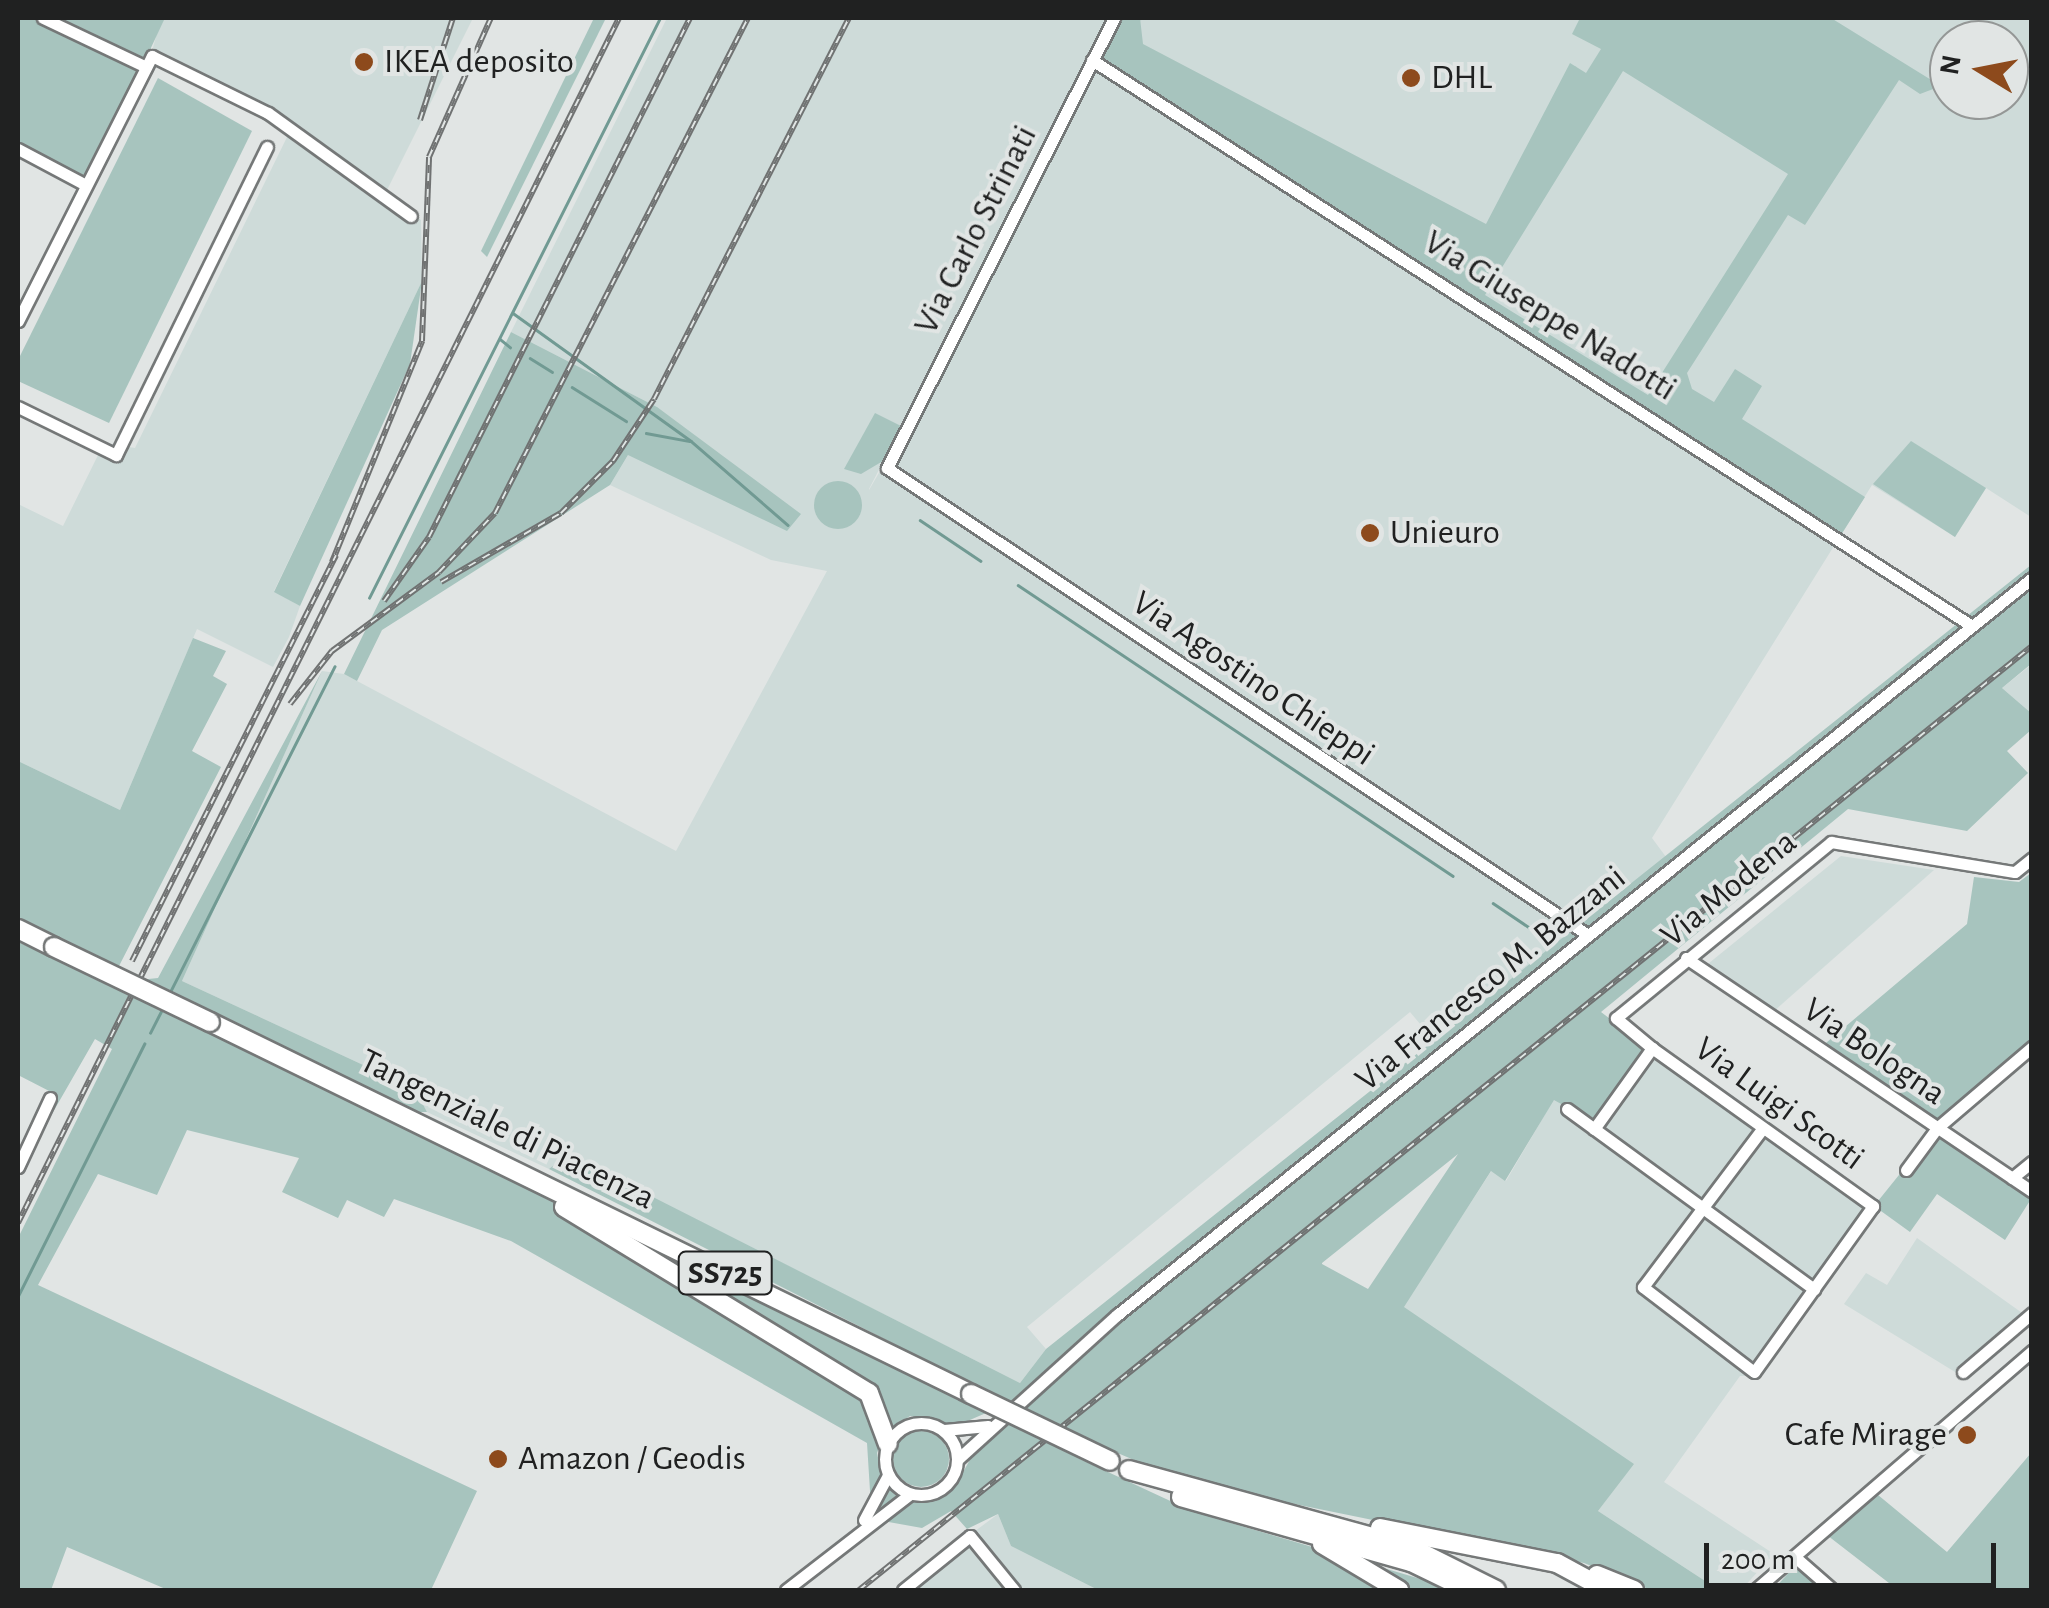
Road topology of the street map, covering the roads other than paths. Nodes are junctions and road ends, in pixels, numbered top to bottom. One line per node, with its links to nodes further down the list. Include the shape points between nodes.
1 (43, 18): 4 (street)
2 (1114, 18): 3 (street, Via Carlo Strinati)
3 (1092, 60): 11 (street, Via Carlo Strinati); 13 (street, Via Giuseppe Nadotti)
4 (146, 67): 7 (street); 8 (street, via 152,56 268,113)
5 (266, 147): 10 (street, via 116,455)
6 (18, 149): 7 (street)
7 (86, 185): 9 (street)
8 (410, 216)
9 (18, 321)
10 (18, 407)
11 (887, 468): 16 (street, Via Agostino Chieppi)
12 (2032, 578): 13 (street, Via Francesco M. Bazzani)
13 (1972, 626): 16 (street, Via Francesco M. Bazzani)
14 (2032, 858): 17 (street, Via Modena, via 2015,872 1830,842)
15 (18, 929): 25 (highway, Tangenziale di Piacenza / SS725, bridge)
16 (1588, 936): 36 (street, Via Francesco M. Bazzani)
17 (1686, 958): 18 (street, Via Modena, via 1616,1018); 23 (street, Via Bologna)
18 (1652, 1048): 22 (street, Via Luigi Scotti); 24 (street)
19 (2032, 1048): 23 (street)
20 (50, 1098): 27 (street)
21 (1566, 1109): 24 (street)
22 (1764, 1128): 31 (street); 32 (street, Via Luigi Scotti, via 1873,1206)
23 (1938, 1128): 28 (street); 29 (street, Via Bologna)
24 (1594, 1129): 31 (street)
25 (480, 1154): 38 (highway, via 869,1393); 40 (highway, Tangenziale di Piacenza / SS725, bridge)
26 (2032, 1162): 29 (street)
27 (18, 1168)
28 (1906, 1170)
29 (2012, 1178): 30 (street, Via Bologna)
30 (2032, 1191)
31 (1703, 1208): 32 (street); 32 (street, via 1643,1287 1754,1372)
32 (1814, 1289)
33 (2032, 1313): 35 (street)
34 (2032, 1351): 46 (street)
35 (1963, 1372)
36 (988, 1426): 37 (street); 39 (street, Via Francesco M. Bazzani)
37 (944, 1430): 38 (street, via 913,1424); 39 (street)
38 (888, 1444): 41 (street)
39 (958, 1459): 42 (street, via 944,1488)
40 (1129, 1470): 43 (highway, Tangenziale di Piacenza, via 1204,1495); 44 (highway, Tangenziale di Piacenza)
41 (888, 1476): 42 (street); 45 (street)
42 (910, 1494): 45 (street)
43 (1302, 1515): 47 (highway); 48 (highway, Tangenziale di Piacenza)
44 (1254, 1523): 48 (highway, Tangenziale di Piacenza); 52 (highway, via 1361,1561)
45 (861, 1525): 49 (street)
46 (1795, 1557): 57 (street); 58 (street)
47 (1584, 1570): 55 (highway); 56 (highway)
48 (1451, 1573): 53 (highway, Tangenziale di Piacenza); 54 (highway, Tangenziale di Piacenza)
49 (786, 1590)
50 (902, 1590): 51 (street, via 970,1536)
51 (1014, 1590)
52 (1399, 1590)
53 (1469, 1590)
54 (1496, 1590)
55 (1607, 1590)
56 (1634, 1590)
57 (1755, 1590)
58 (1834, 1590)

